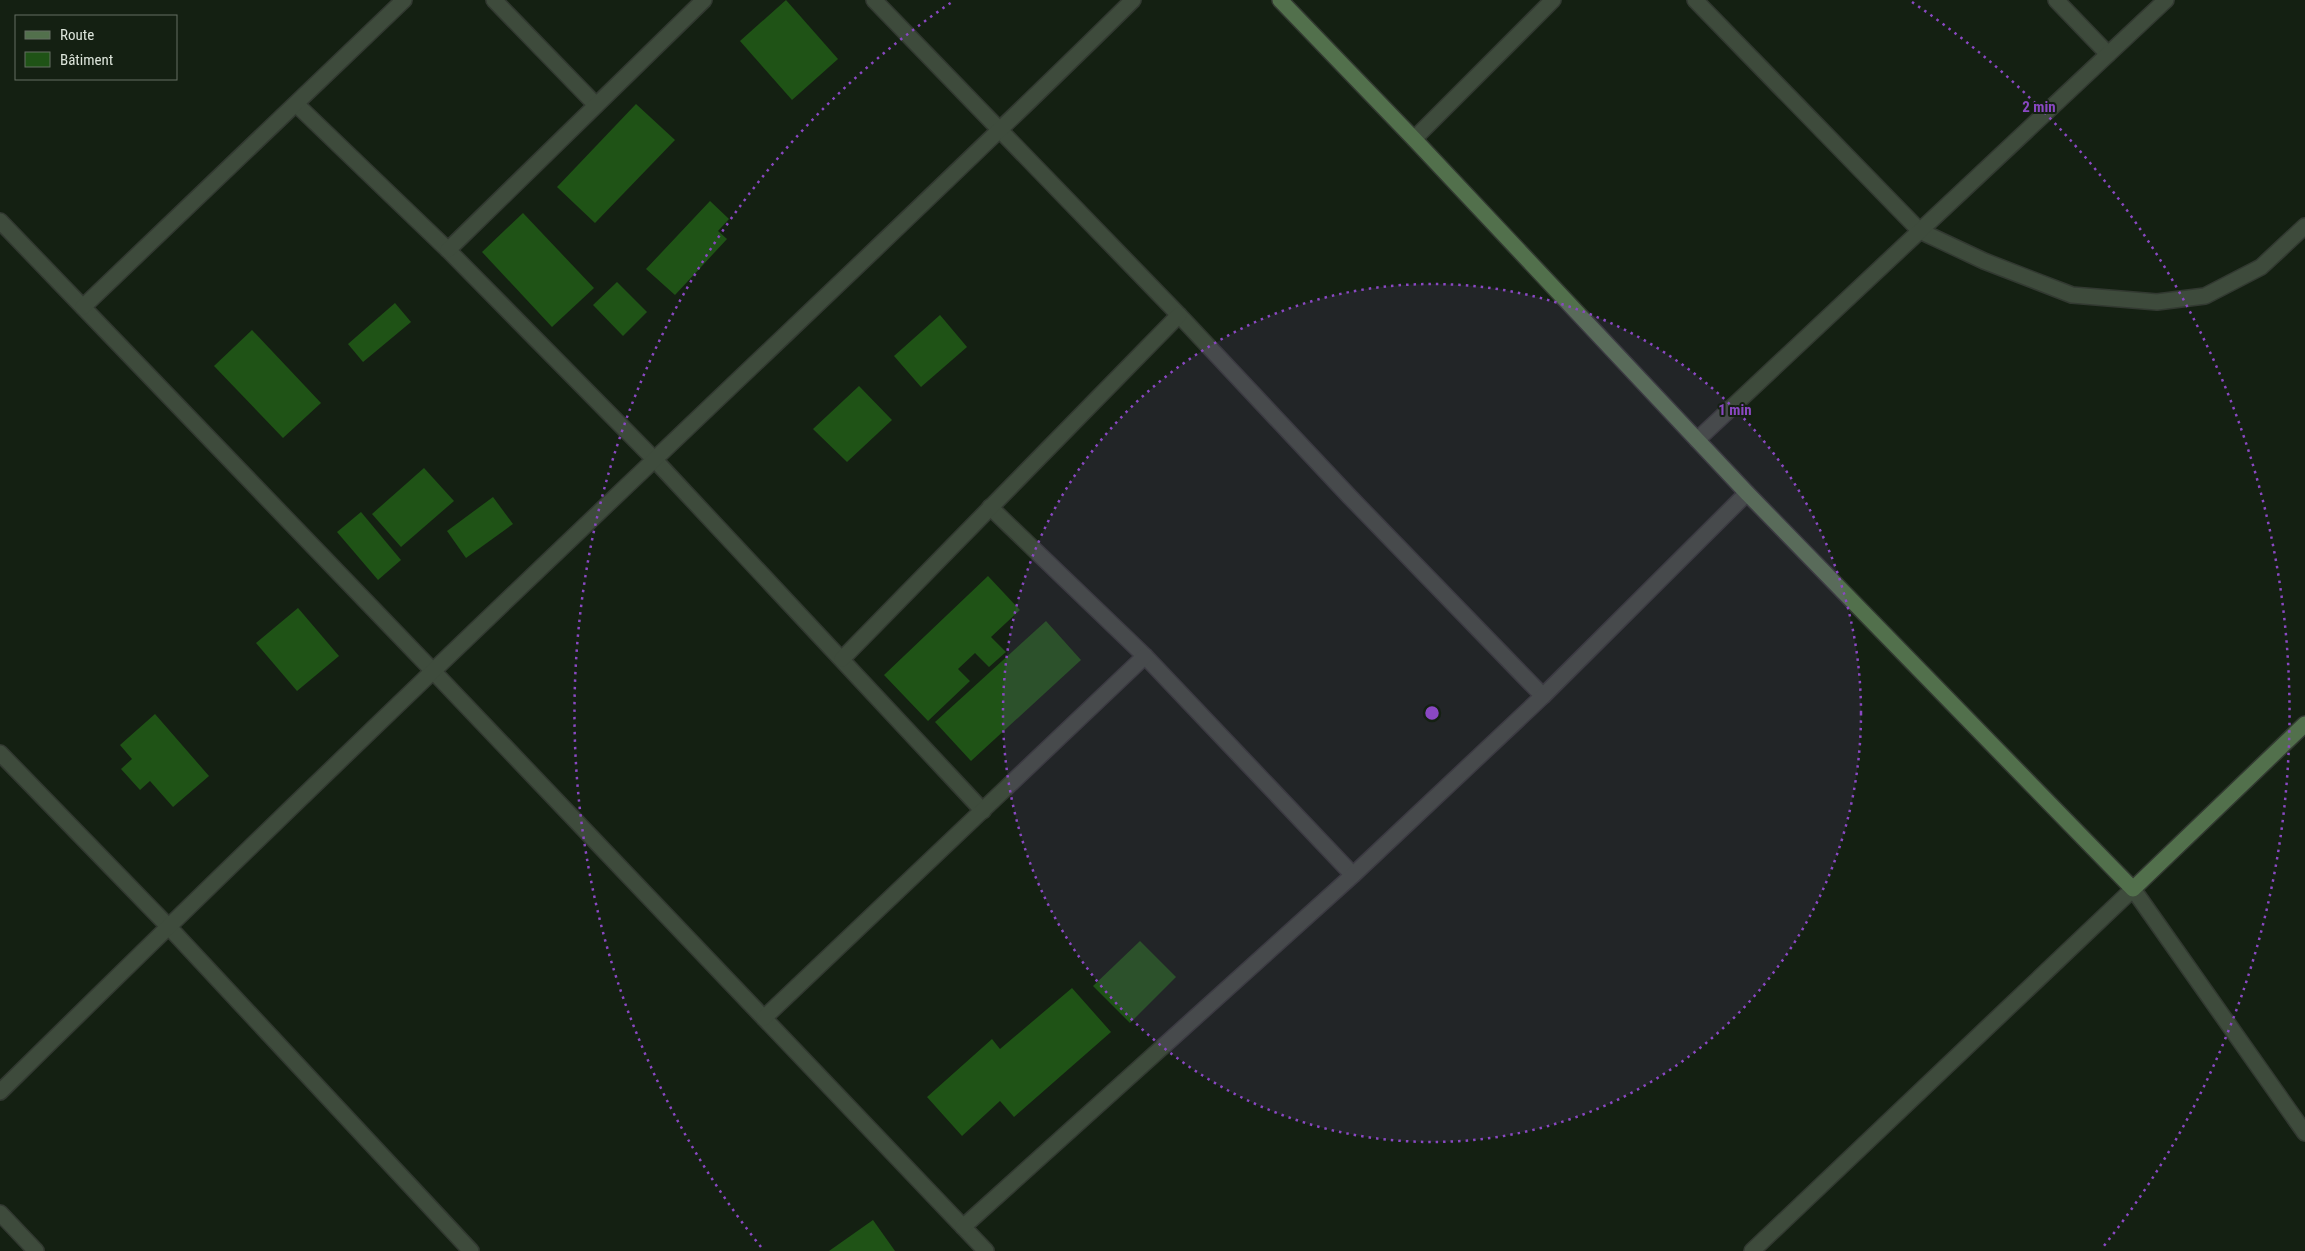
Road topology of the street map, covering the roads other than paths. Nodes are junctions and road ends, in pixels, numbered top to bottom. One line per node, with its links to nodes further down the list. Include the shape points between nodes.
1 (404, 0): 12 (street)
2 (494, 0): 13 (street)
3 (704, 0): 13 (street)
4 (874, 0): 14 (street)
5 (1133, 0): 14 (street)
6 (1280, 0): 15 (street)
7 (1553, 0): 15 (street)
8 (1695, 0): 18 (street)
9 (2056, 0): 11 (street)
10 (2166, 0): 11 (street)
11 (2108, 54): 18 (street)
12 (296, 104): 19 (street); 20 (street)
13 (596, 105): 19 (street)
14 (1001, 130): 21 (street); 23 (street)
15 (1414, 139): 22 (street)
16 (0, 221): 20 (street)
17 (2305, 226): 18 (street, via 2261,267 2205,296 2157,302 2072,295 1984,261)
18 (1920, 231): 22 (street)
19 (448, 250): 23 (street)
20 (83, 307): 28 (street)
21 (1180, 315): 25 (street); 29 (street)
22 (1697, 440): 24 (street)
23 (654, 459): 27 (street); 28 (street)
24 (1747, 493): 29 (street); 34 (street)
25 (990, 507): 26 (street); 27 (street)
26 (1145, 656): 32 (street); 33 (street)
27 (842, 659): 32 (street)
28 (434, 671): 35 (street); 36 (street)
29 (1543, 696): 33 (street)
30 (2305, 724): 34 (street)
31 (0, 753): 35 (street)
32 (983, 811): 36 (street)
33 (1353, 875): 40 (street)
34 (2133, 889): 38 (street); 44 (street)
35 (168, 926): 37 (street); 42 (street)
36 (764, 1018): 40 (street)
37 (0, 1092)
38 (2305, 1132)
39 (0, 1213): 41 (street)
40 (963, 1227): 43 (street)
41 (36, 1251)
42 (471, 1251)
43 (986, 1251)
44 (1752, 1251)

